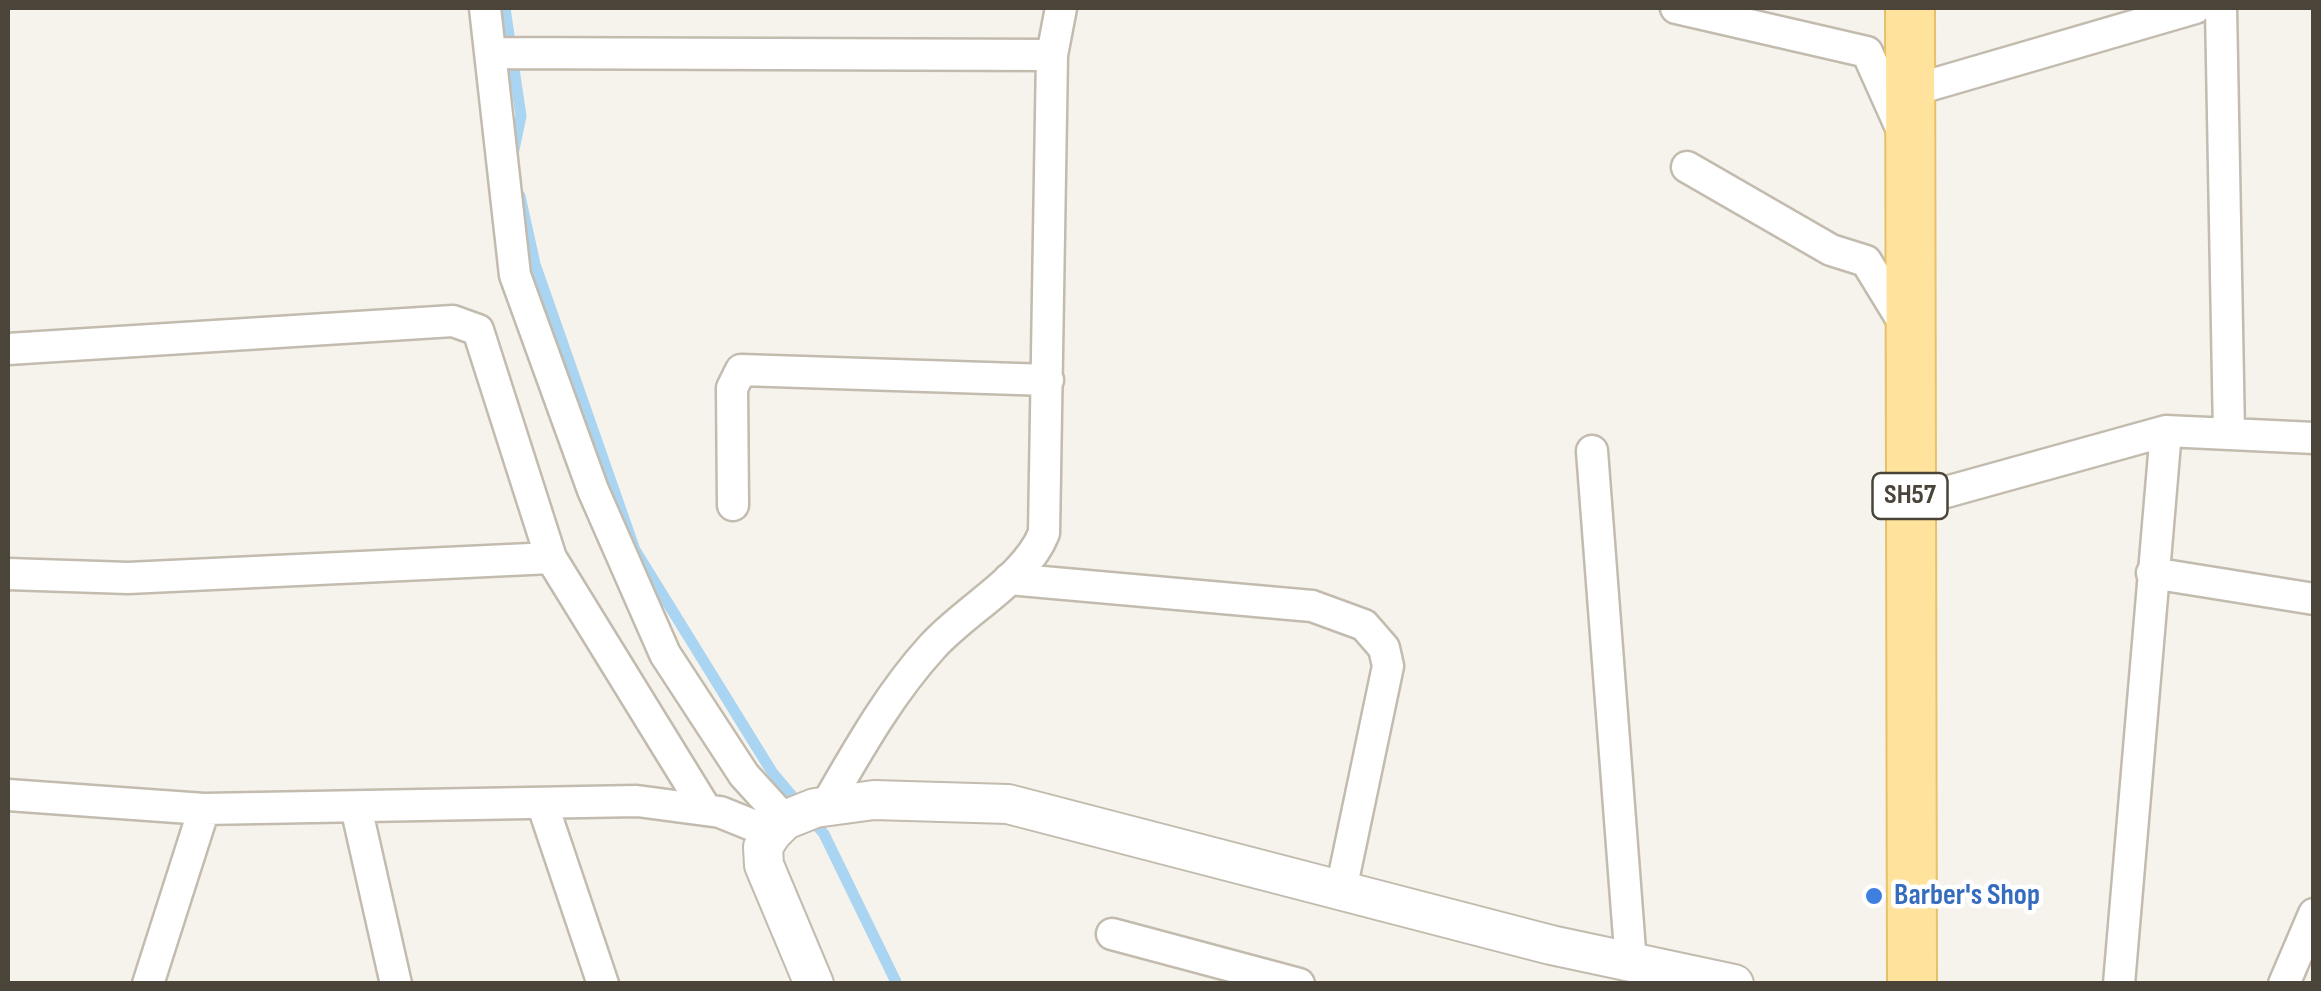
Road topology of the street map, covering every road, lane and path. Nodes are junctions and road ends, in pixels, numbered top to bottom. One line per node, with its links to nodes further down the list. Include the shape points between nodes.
1 (485, 8): 7 (street)
2 (1061, 8): 8 (street)
3 (1676, 8): 10 (street, via 1868,52)
4 (1910, 8): 9 (main road, SH57)
5 (2195, 8): 9 (street)
6 (2221, 8): 16 (street)
7 (508, 51): 8 (street); 31 (street, via 515,274 593,490 665,654 744,775)
8 (1052, 56): 14 (street)
9 (1910, 90): 10 (main road, SH57)
10 (1909, 148): 12 (main road, SH57)
11 (1687, 167): 12 (street, via 1831,250 1866,261)
12 (1910, 332): 19 (main road, SH57)
13 (8, 350): 21 (street, via 468,324 488,351)
14 (1048, 380): 20 (street, via 741,370 732,388); 24 (street, via 1044,532 1037,552)
15 (2166, 431): 16 (street); 19 (street); 22 (street)
16 (2229, 434): 17 (street)
17 (2314, 438)
18 (1592, 452): 35 (street)
19 (1910, 502): 42 (main road, SH57)
20 (733, 506)
21 (550, 558): 23 (street, via 128,578); 29 (street)
22 (2152, 573): 25 (street); 43 (street)
23 (8, 574)
24 (1009, 579): 31 (street, via 931,648); 32 (street, via 1312,606 1364,625 1384,648 1388,666)
25 (2314, 598)
26 (8, 796): 30 (street)
27 (542, 803): 28 (street); 29 (street); 38 (street)
28 (356, 807): 30 (street); 37 (street)
29 (705, 808): 31 (street)
30 (204, 809): 36 (street)
31 (798, 817): 32 (street, via 874,800 1008,804); 39 (street, via 763,847 764,865)
32 (1341, 890): 35 (street)
33 (2314, 914): 44 (street)
34 (1112, 934): 40 (street)
35 (1631, 964): 41 (street)
36 (148, 984)
37 (396, 984)
38 (604, 984)
39 (814, 984)
40 (1299, 984)
41 (1734, 984)
42 (1912, 984)
43 (2119, 984)
44 (2284, 984)

